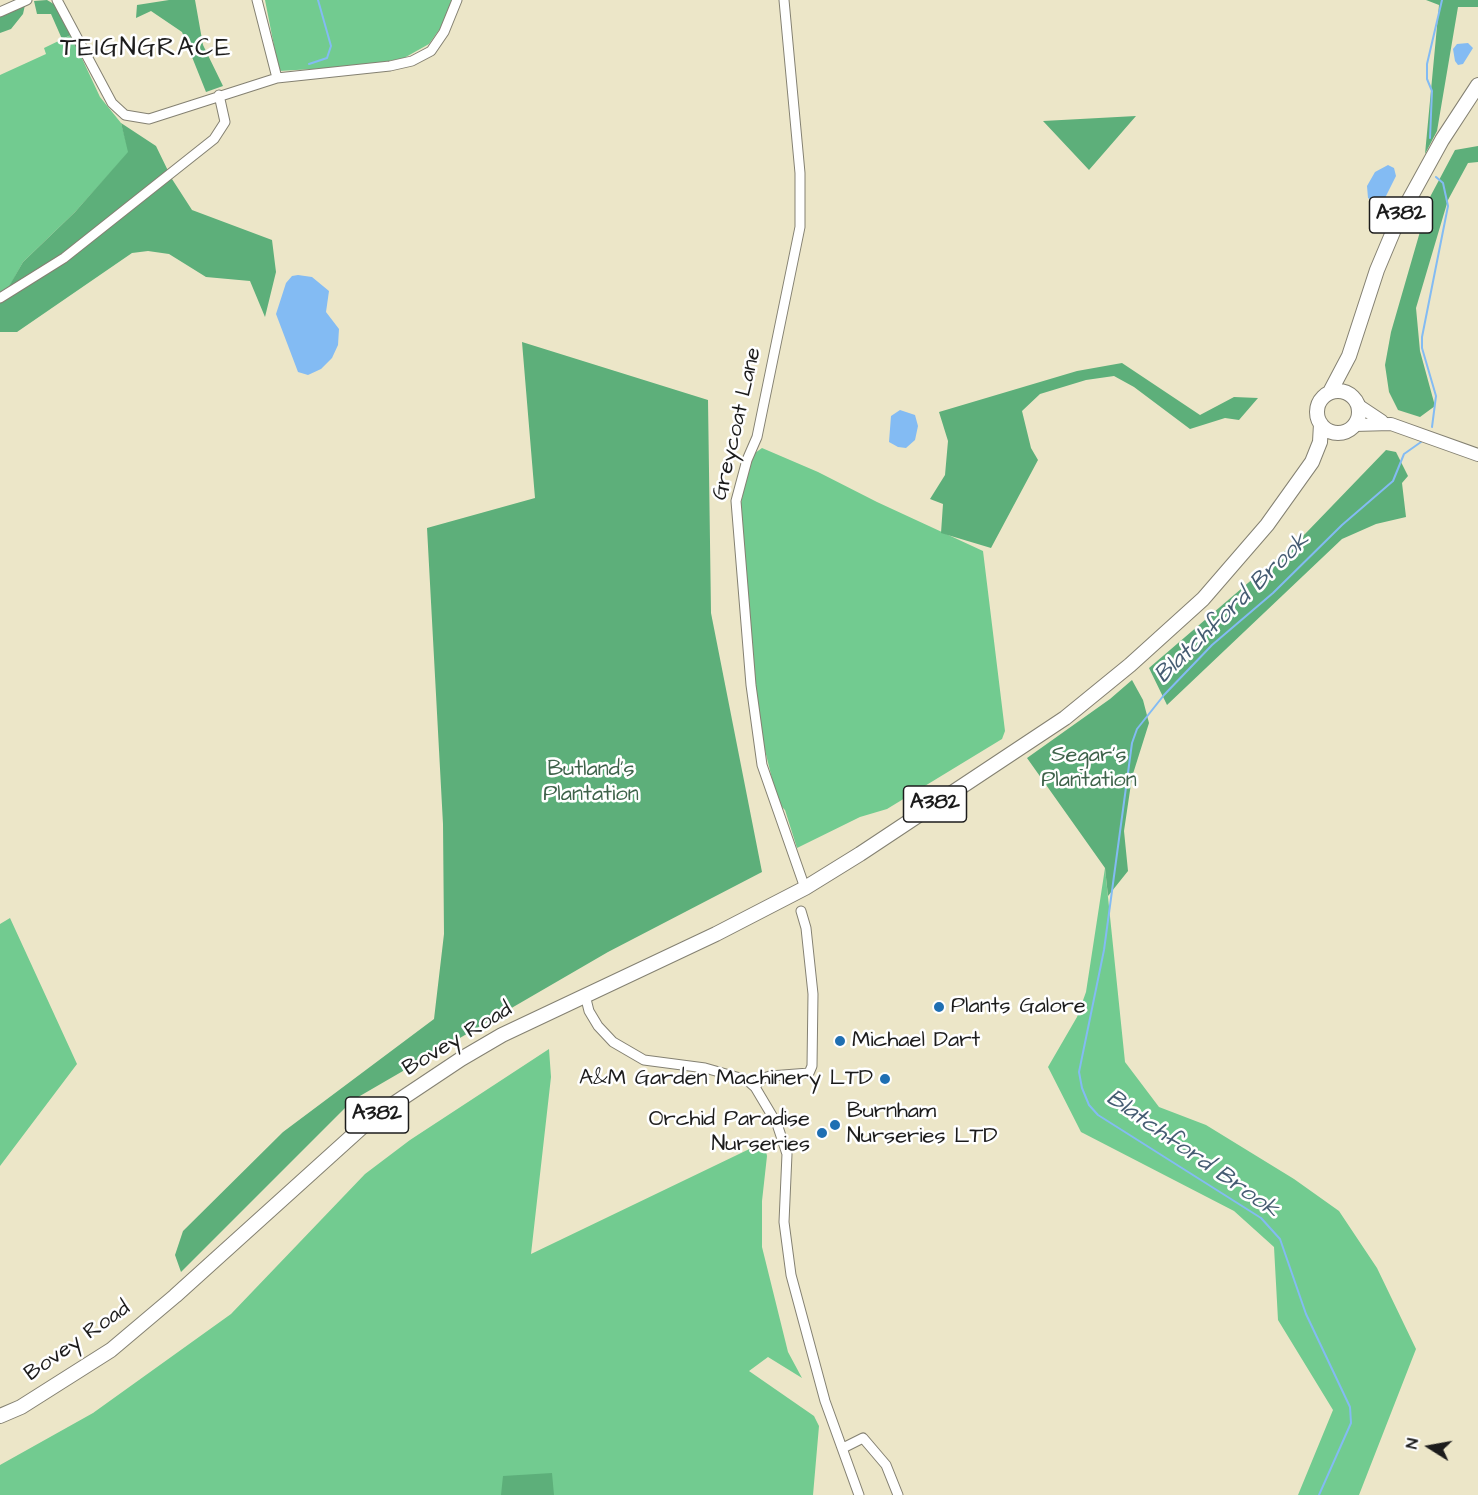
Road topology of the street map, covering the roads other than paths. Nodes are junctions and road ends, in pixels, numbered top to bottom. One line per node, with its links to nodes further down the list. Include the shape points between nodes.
1 (27, 0): 6 (street)
2 (57, 0): 9 (street, via 105,92 125,115 149,119)
3 (257, 0): 7 (street)
4 (457, 0): 7 (street, via 431,51 412,61)
5 (784, 0): 20 (street, Greycoat Lane, via 800,212 793,266 757,437 736,501 751,685 762,765)
6 (0, 12)
7 (277, 78): 9 (street)
8 (1478, 86): 11 (main road, A382, via 1442,140 1398,220)
9 (219, 95): 10 (street, via 225,122 214,139 64,258)
10 (0, 298)
11 (1349, 356): 12 (main road, A382); 13 (main road, A382)
12 (1330, 392): 13 (main road, via 1342,391); 15 (main road, via 1322,397 1316,410)
13 (1354, 400): 14 (street); 16 (main road, via 1359,412)
14 (1383, 422): 16 (street); 18 (street)
15 (1321, 424): 17 (main road, via 1330,432); 19 (main road, A382, via 1320,442)
16 (1354, 425): 17 (main road)
17 (1341, 433): 19 (main road, A382)
18 (1478, 455)
19 (1312, 462): 20 (main road, A382, via 1267,525 1203,599 1130,665 1065,718)
20 (805, 888): 22 (main road, Bovey Road / A382)
21 (801, 911): 23 (street, via 813,994 812,1066 809,1073 770,1076)
22 (585, 995): 23 (street, via 589,1011 605,1034 644,1060 705,1068); 24 (main road, Bovey Road / A382, via 502,1035 371,1119 111,1350)
23 (755, 1086): 25 (street, via 784,1141 788,1171 784,1222 791,1275 825,1401)
24 (0, 1416)
25 (843, 1448): 26 (street); 27 (street, via 863,1438 886,1465)
26 (860, 1495)
27 (898, 1495)

